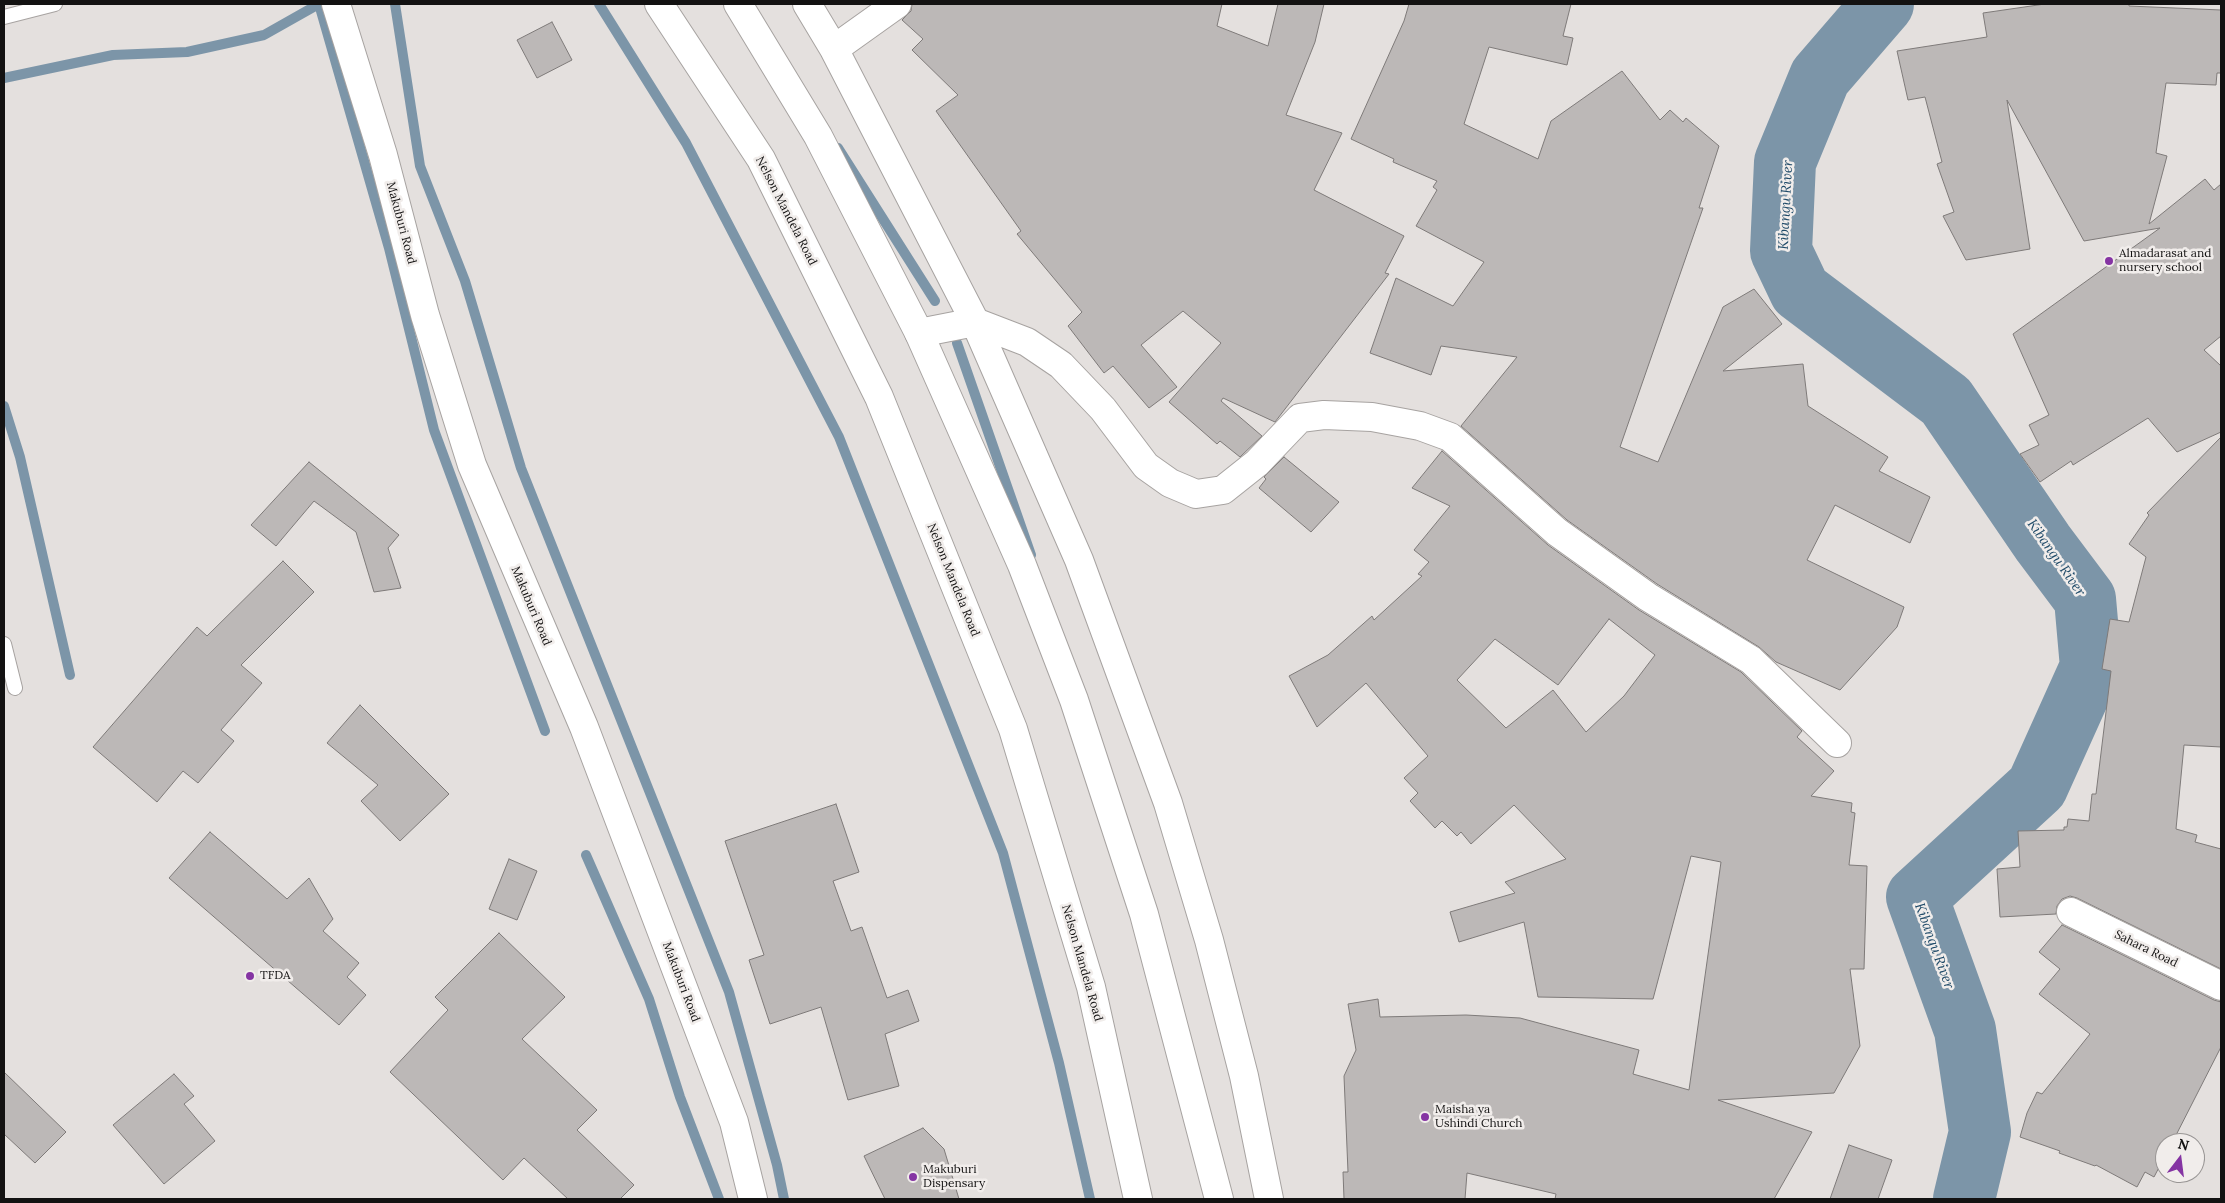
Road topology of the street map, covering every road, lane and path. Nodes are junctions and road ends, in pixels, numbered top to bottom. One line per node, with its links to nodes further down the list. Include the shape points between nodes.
1 (55, 4): 7 (lane)
2 (336, 4): 16 (street, Makuburi Road, via 383,155 425,315 472,465 584,727 734,1122)
3 (659, 4): 17 (street, Nelson Mandela Road, via 761,159 879,397 1009,719 1091,987)
4 (738, 4): 10 (street, via 818,136)
5 (807, 4): 8 (street)
6 (897, 4): 8 (street)
7 (4, 17)
8 (834, 48): 9 (street)
9 (974, 322): 10 (street); 13 (street, via 1027,342 1061,364 1103,409 1146,466 1170,483 1196,494 1224,490 1257,463 1300,418 1324,415 1372,417 1420,426 1450,437 1557,532 1648,597 1751,660); 19 (street, via 1079,560 1168,803 1209,940 1244,1076)
10 (919, 333): 18 (street, via 1022,565 1074,700 1144,914)
11 (4, 644): 12 (lane)
12 (15, 688)
13 (1837, 743)
14 (2070, 912): 15 (street, Sahara Road)
15 (2221, 986)
16 (753, 1199)
17 (1138, 1199)
18 (1219, 1199)
19 (1269, 1199)

